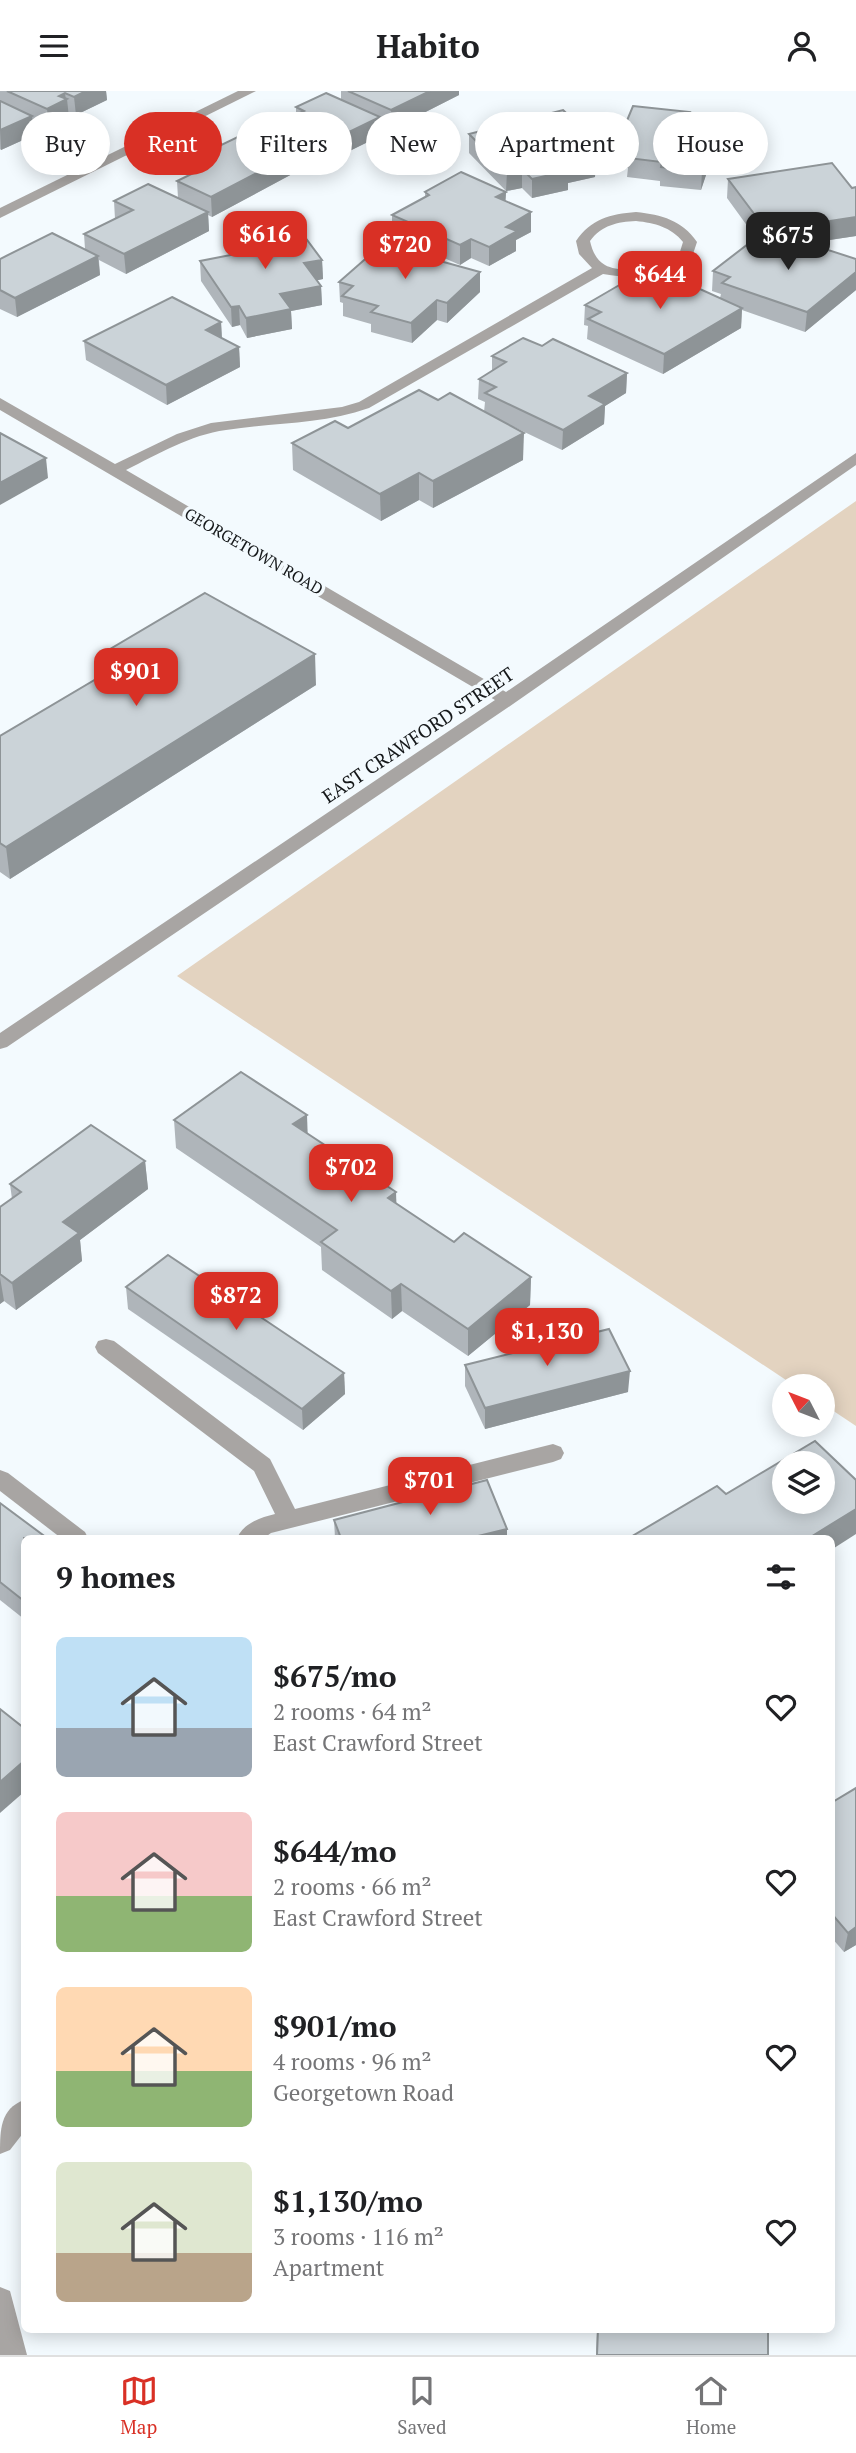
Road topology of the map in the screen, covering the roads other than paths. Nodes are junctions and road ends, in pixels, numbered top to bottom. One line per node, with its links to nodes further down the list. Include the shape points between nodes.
1 (249, 91): 2 (street)
2 (0, 214)
3 (601, 269): 3 (street, via 586,254 583,241 592,229 609,220 636,217 662,221 684,232 690,242 685,260 670,268 622,273); 6 (street, via 342,415 207,428)
4 (0, 403): 6 (street, GEORGETOWN ROAD)
5 (856, 458): 7 (street, EAST CRAWFORD STREET)
6 (115, 470): 7 (street, GEORGETOWN ROAD)
7 (507, 700): 8 (street, EAST CRAWFORD STREET)
8 (0, 1042)
9 (106, 1347): 12 (street, via 262,1465)
10 (553, 1454): 12 (street)
11 (0, 1479): 13 (street)
12 (289, 1520): 14 (street, via 264,1526)
13 (73, 1535)
14 (252, 1535)
15 (21, 2116): 16 (street)
16 (0, 2141)
17 (0, 2301): 18 (street)
18 (13, 2355)

